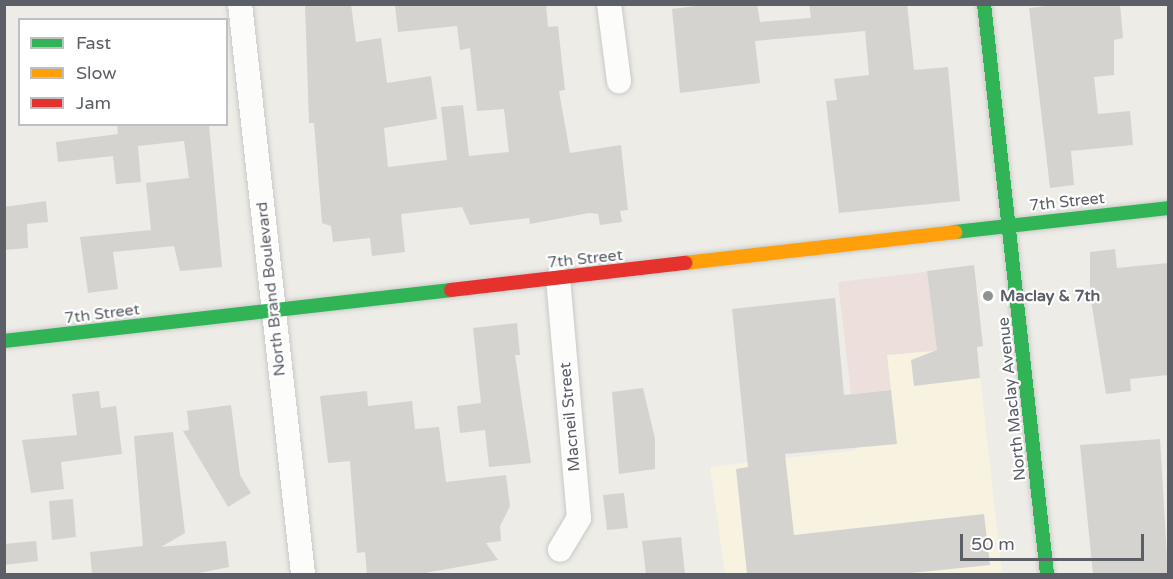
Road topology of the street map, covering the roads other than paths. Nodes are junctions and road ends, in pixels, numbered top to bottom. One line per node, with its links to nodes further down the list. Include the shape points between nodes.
1 (240, 4): 8 (street, North Brand Boulevard)
2 (609, 4): 4 (street)
3 (984, 4): 6 (street, North Maclay Avenue)
4 (619, 81)
5 (1168, 208): 6 (street, 7th Street)
6 (1010, 226): 7 (street, 7th Street); 12 (street, North Maclay Avenue)
7 (558, 278): 8 (street, 7th Street); 10 (street, Macneil Street, via 579,518)
8 (274, 311): 9 (street, 7th Street); 11 (street, North Brand Boulevard)
9 (4, 341)
10 (560, 550)
11 (303, 574)
12 (1047, 574)

